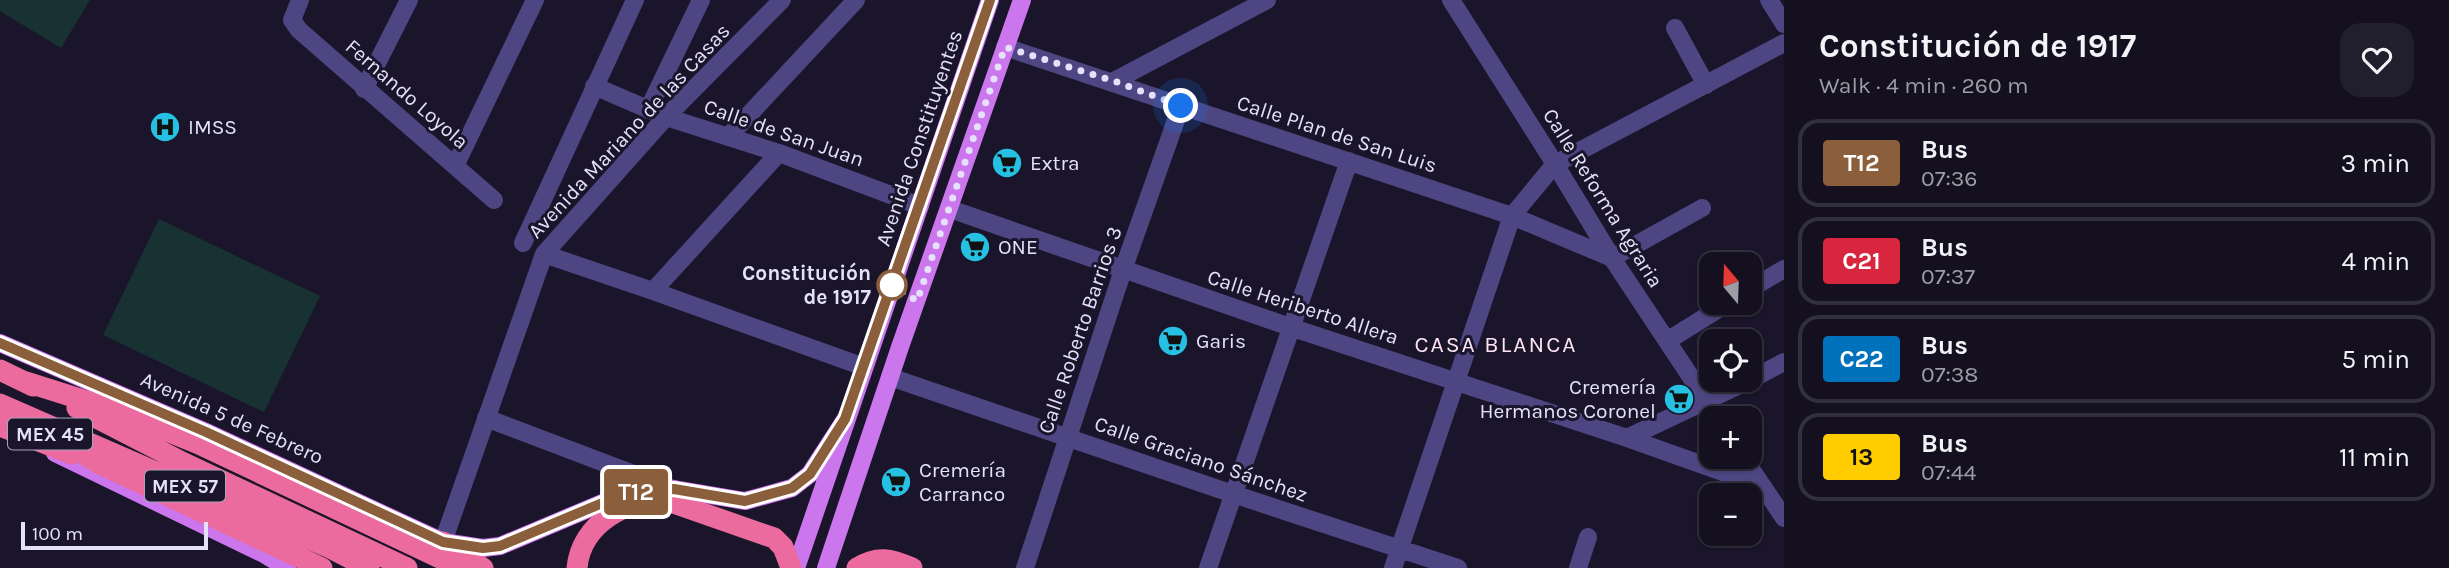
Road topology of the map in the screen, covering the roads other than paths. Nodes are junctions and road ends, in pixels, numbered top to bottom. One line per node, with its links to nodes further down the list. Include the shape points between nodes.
1 (300, 0): 20 (street, Fernando Loyola, via 292,20 299,30)
2 (409, 0): 20 (street)
3 (535, 0): 28 (street)
4 (635, 0): 19 (street)
5 (701, 0): 22 (street)
6 (782, 0): 23 (street, Avenida Mariano de las Casas)
7 (856, 0): 24 (street)
8 (990, 0): 30 (main road, Avenida Constituyentes)
9 (1022, 0): 16 (main road)
10 (1267, 0): 17 (street)
11 (1451, 0): 27 (street, Calle Reforma Agraria)
12 (1769, 0): 13 (street)
13 (1784, 24)
14 (1675, 28): 18 (street)
15 (1784, 43): 18 (street)
16 (1005, 47): 17 (street, Calle Plan de San Luis); 32 (main road)
17 (1114, 81): 21 (street, Calle Plan de San Luis)
18 (1706, 85): 27 (street)
19 (594, 86): 22 (street, Calle de San Juan); 34 (street)
20 (364, 89): 28 (street, Fernando Loyola)
21 (1181, 106): 26 (street, Calle Plan de San Luis); 38 (street, Calle Roberto Barrios 3)
22 (648, 110): 23 (street, Calle de San Juan)
23 (666, 117): 24 (street, Calle de San Juan); 35 (street, Avenida Mariano de las Casas)
24 (728, 137): 25 (street, Calle de San Juan)
25 (779, 153): 30 (street, Calle de San Juan); 40 (street)
26 (1349, 161): 33 (street, Calle Plan de San Luis); 42 (street)
27 (1555, 164): 33 (street); 36 (street, Calle Reforma Agraria)
28 (455, 166): 29 (street, Fernando Loyola)
29 (494, 200)
30 (919, 206): 46 (main road, Avenida Constituyentes)
31 (1702, 208): 36 (street)
32 (950, 209): 38 (street, Calle Heriberto Allera); 49 (main road)
33 (1512, 216): 36 (street, Calle Plan de San Luis); 51 (street)
34 (523, 243)
35 (544, 254): 40 (street); 56 (street, Avenida Mariano de las Casas)
36 (1612, 258): 43 (street, Calle Reforma Agraria)
37 (1784, 269): 39 (street)
38 (1124, 270): 42 (street, Calle Heriberto Allera); 59 (street, Calle Roberto Barrios 3)
39 (1762, 282)
40 (653, 291): 46 (street)
41 (1709, 315): 43 (street)
42 (1290, 327): 51 (street, Calle Heriberto Allera); 65 (street)
43 (1667, 341): 53 (street, Calle Reforma Agraria)
44 (0, 343): 68 (main road, Avenida 5 de Febrero)
45 (1784, 362): 48 (street)
46 (864, 367): 57 (main road, Avenida Constituyentes)
47 (0, 370): 50 (highway, MEX 57)
48 (1762, 374)
49 (890, 377): 59 (street, Calle Graciano Sánchez); 79 (main road)
50 (23, 380): 74 (highway, MEX 57, via 184,463); 75 (highway, MEX 45, via 199,444)
51 (1455, 381): 60 (street, Calle Heriberto Allera); 69 (street)
52 (1725, 392): 53 (street)
53 (1707, 401): 55 (street, Calle Reforma Agraria); 60 (street)
54 (0, 404): 61 (highway, MEX 45); 73 (highway, MEX 57)
55 (1710, 406)
56 (486, 418): 64 (street); 68 (street, Avenida Mariano de las Casas)
57 (845, 419): 64 (main road, Avenida 5 de Febrero, via 810,474 792,488 745,501); 78 (main road, Avenida Constituyentes)
58 (0, 427): 61 (highway, MEX 45); 70 (main road)
59 (1068, 438): 65 (street, Calle Graciano Sánchez); 82 (street, Calle Roberto Barrios 3)
60 (1627, 438): 62 (street, Calle Heriberto Allera)
61 (100, 464): 72 (highway, MEX 45)
62 (1756, 483)
63 (1762, 485): 66 (street)
64 (674, 489): 68 (main road, Avenida 5 de Febrero, via 619,496 500,546)
65 (1233, 495): 69 (street, Calle Graciano Sánchez); 83 (street)
66 (1784, 518)
67 (1588, 537): 86 (street)
68 (443, 542): 76 (highway)
69 (1399, 548): 84 (street); 85 (street, Calle Graciano Sánchez)
70 (264, 554): 71 (highway)
71 (289, 568)
72 (322, 568)
73 (369, 568)
74 (407, 568)
75 (461, 568)
76 (483, 568)
77 (577, 568): 78 (highway, via 583,544 597,526 624,508 657,500 774,538)
78 (793, 568)
79 (826, 568)
80 (857, 568): 81 (highway, via 887,558)
81 (912, 568)
82 (1025, 568)
83 (1208, 568)
84 (1392, 568)
85 (1458, 568)
86 (1578, 568)

